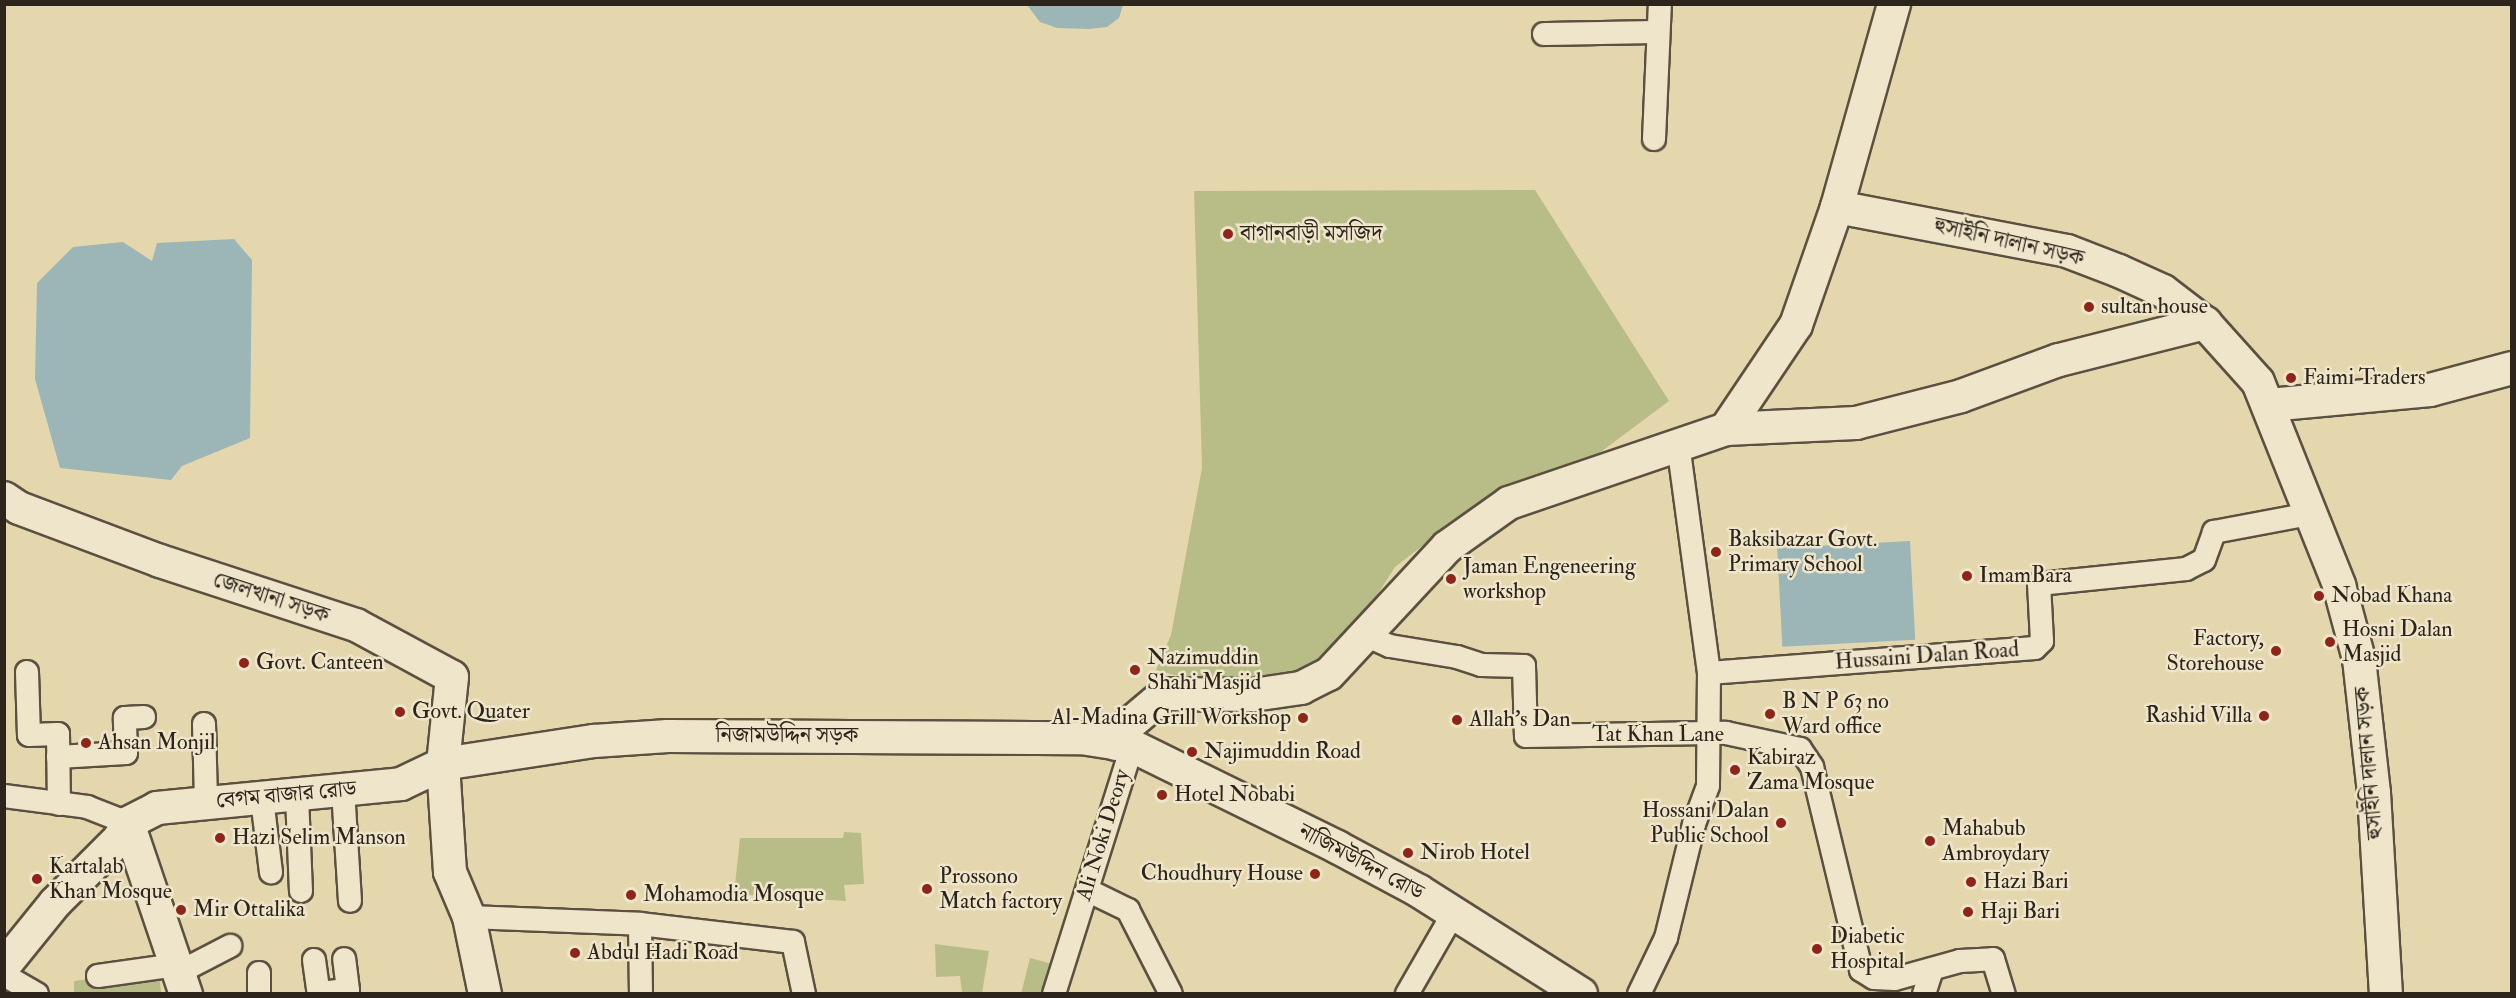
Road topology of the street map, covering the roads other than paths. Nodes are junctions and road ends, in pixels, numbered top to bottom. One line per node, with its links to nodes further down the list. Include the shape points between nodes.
1 (1660, 4): 3 (street)
2 (1894, 4): 6 (street)
3 (1658, 32): 4 (street); 5 (street)
4 (1544, 34)
5 (1654, 139)
6 (1837, 207): 7 (street, হুসাইনি দালান সড়ক, via 2067,251 2163,291); 10 (street, via 1796,325)
7 (2205, 322): 9 (street, হুসাইনি দালান সড়ক, via 2258,382); 10 (street, via 2059,360 1961,396 1856,423)
8 (2511, 368): 9 (street, via 2430,390)
9 (2269, 405): 13 (street, হুসাইনি দালান সড়ক)
10 (1726, 429): 11 (street)
11 (1678, 446): 14 (street, via 1509,503 1447,547); 16 (street)
12 (4, 498): 22 (street, জেলখানা সড়ক, via 19,508 160,561 356,625 452,677)
13 (2308, 514): 16 (street, Hussaini Dalan Road, via 2214,532 2204,560 2186,569 2039,584 2042,641 2036,648); 57 (street, হুসাইনি দালান সড়ক, via 2339,585 2359,659 2374,793)
14 (1365, 636): 19 (street, Tat Khan Lane, via 1390,646 1457,657 1480,665 1524,666 1526,736); 20 (street, via 1329,674 1301,688 1253,695 1165,694 1120,732)
15 (27, 672): 21 (street, via 29,735 58,734)
16 (1709, 673): 19 (street)
17 (144, 717): 21 (street, via 125,718 126,753)
18 (204, 724): 27 (street)
19 (1710, 733): 41 (street, Tat Khan Lane, via 1726,732 1800,749 1808,756 1861,970 1874,978 1895,979); 54 (street, via 1708,786 1694,824 1666,938)
20 (1124, 745): 22 (street, নিজামউদ্দিন সড়ক, via 1081,738 668,736 594,741); 31 (street, Ali Noki Deory); 34 (street, নাজিমউদ্দিন রোড, via 1337,848)
21 (58, 757): 28 (street)
22 (443, 764): 23 (street, বেগম বাজার রোড, via 400,784); 35 (street, via 450,872)
23 (343, 790): 25 (street, বেগম বাজার রোড); 33 (street)
24 (4, 796): 28 (street)
25 (297, 796): 26 (street, বেগম বাজার রোড); 32 (street)
26 (262, 799): 27 (street, বেগম বাজার রোড); 30 (street)
27 (206, 802): 29 (street, বেগম বাজার রোড, via 157,808)
28 (59, 804): 29 (street, via 87,807)
29 (128, 823): 40 (street, via 119,840 54,903); 44 (street)
30 (271, 872)
31 (1088, 890): 50 (street, Ali Noki Deory); 51 (street, via 1128,910)
32 (301, 891)
33 (350, 900)
34 (1453, 914): 52 (street); 53 (street, নাজিমউদ্দিন রোড)
35 (469, 917): 36 (street); 47 (street)
36 (640, 924): 48 (street); 49 (street, via 793,942)
37 (230, 946): 44 (street)
38 (314, 960): 46 (street)
39 (344, 960): 46 (street, via 348,990)
40 (4, 966)
41 (1932, 969): 55 (street); 56 (street, Tat Khan Lane, via 1960,961 1993,959)
42 (4, 975): 45 (street)
43 (99, 976): 44 (street)
44 (180, 977)
45 (37, 993)
46 (319, 993)
47 (485, 993)
48 (641, 993)
49 (804, 993)
50 (1054, 993)
51 (1171, 993)
52 (1407, 993)
53 (1581, 993)
54 (1638, 993)
55 (1924, 993)
56 (2004, 993)
57 (2386, 993)

